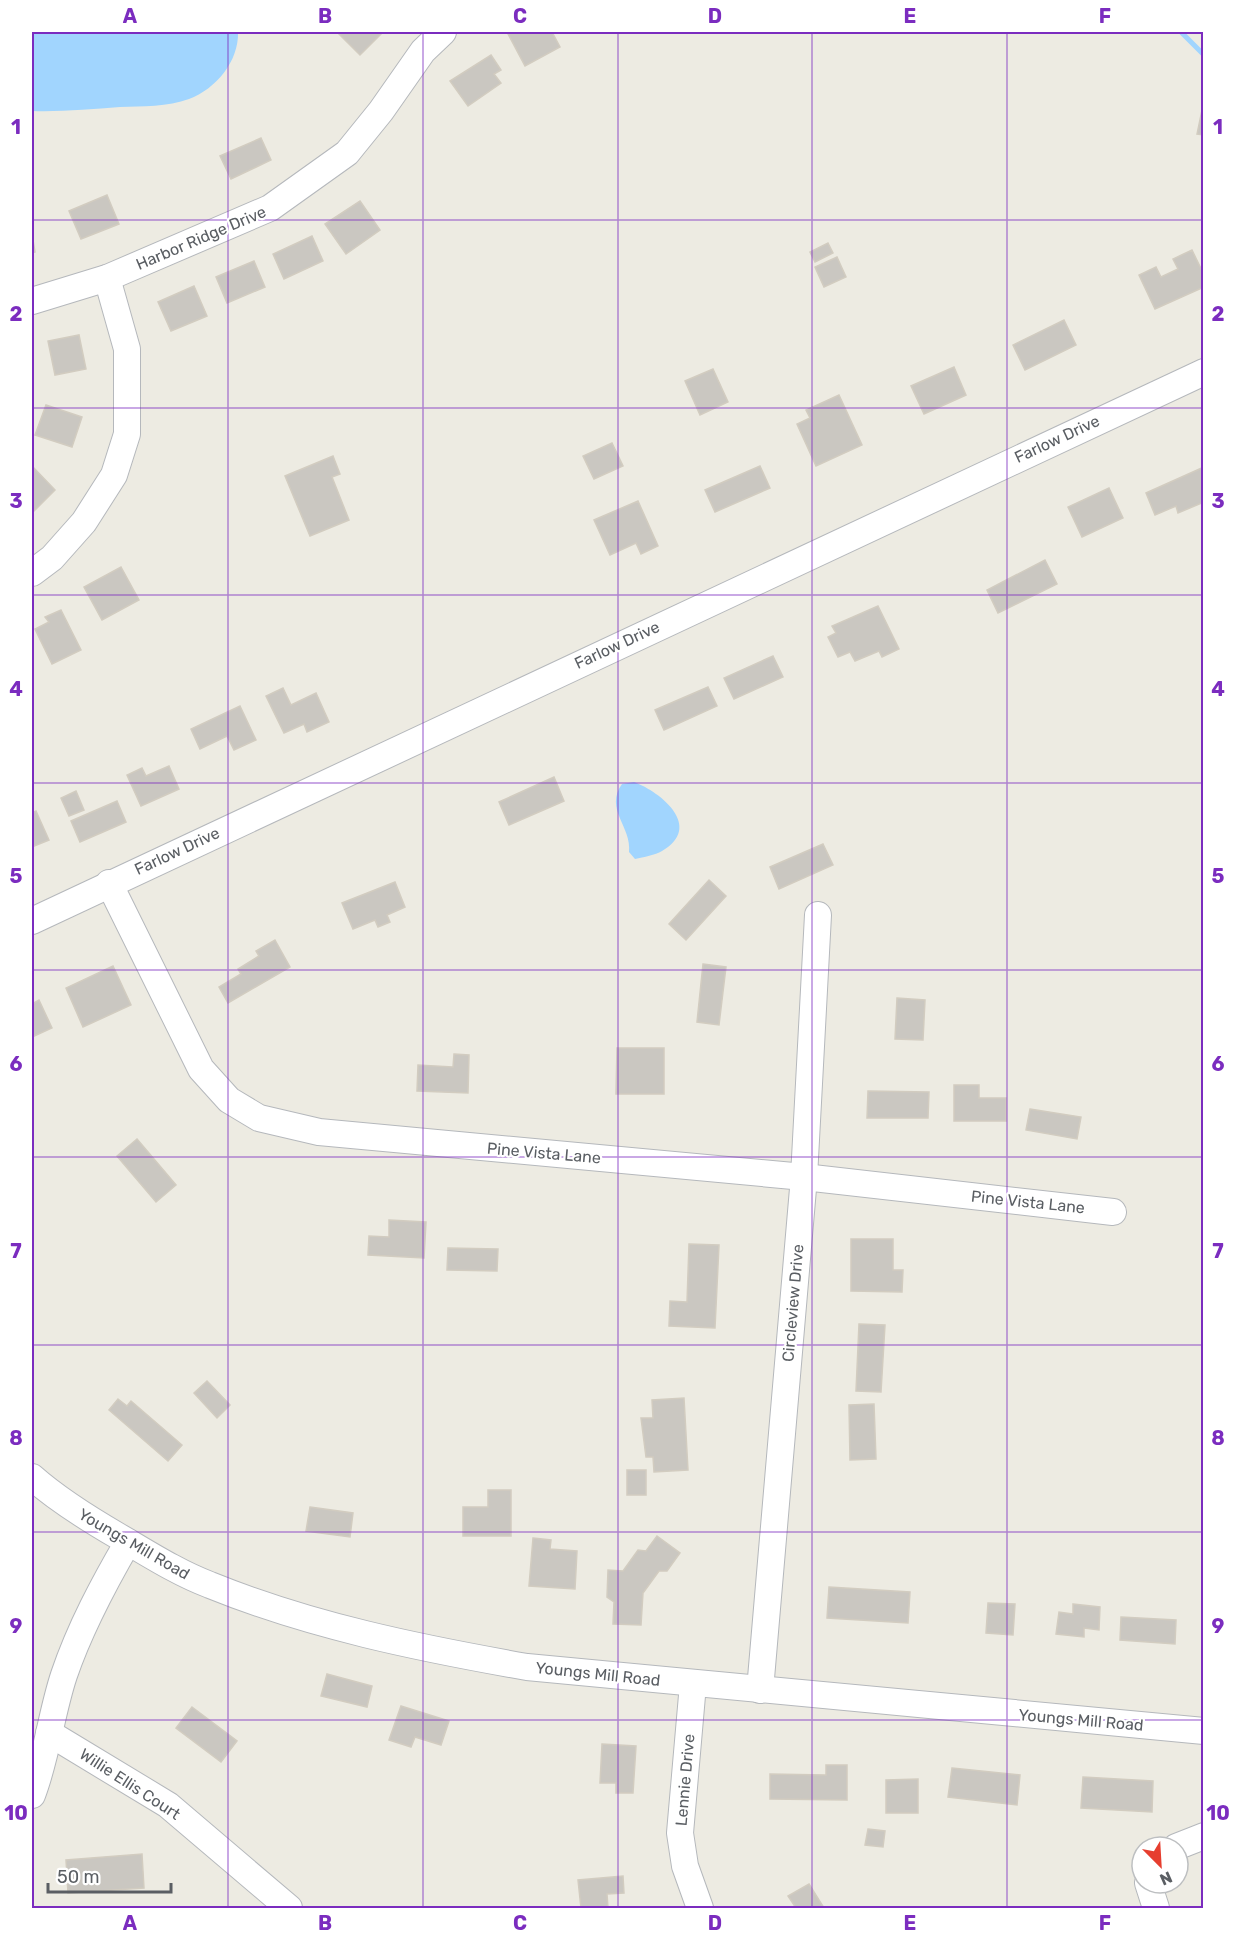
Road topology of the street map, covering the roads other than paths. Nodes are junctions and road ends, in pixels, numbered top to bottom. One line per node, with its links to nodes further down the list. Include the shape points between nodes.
1 (443, 32): 2 (street, Harbor Ridge Drive, via 423,51 347,153 270,208)
2 (107, 278): 3 (street, Harbor Ridge Drive); 5 (street, via 128,349 127,434 114,475 84,522 52,558)
3 (32, 301)
4 (1203, 372): 6 (street, Farlow Drive)
5 (32, 573)
6 (109, 883): 8 (street, Farlow Drive); 9 (street, Pine Vista Lane, via 201,1069 229,1100 259,1118 319,1132)
7 (818, 915): 9 (street, Circleview Drive)
8 (32, 921)
9 (804, 1177): 10 (street, Pine Vista Lane); 14 (street, Circleview Drive)
10 (1113, 1212)
11 (32, 1477): 12 (street, Youngs Mill Road, via 74,1510)
12 (128, 1542): 13 (street, Youngs Mill Road, via 209,1585 279,1610 366,1634 527,1667); 16 (street, via 81,1629 63,1677)
13 (693, 1684): 14 (street, Youngs Mill Road); 19 (street, Lennie Drive, via 680,1833 685,1866)
14 (760, 1690): 15 (street, Youngs Mill Road)
15 (1203, 1731)
16 (49, 1733): 17 (street); 18 (street, Willie Ellis Court, via 168,1805)
17 (32, 1795)
18 (289, 1908)
19 (700, 1908)

